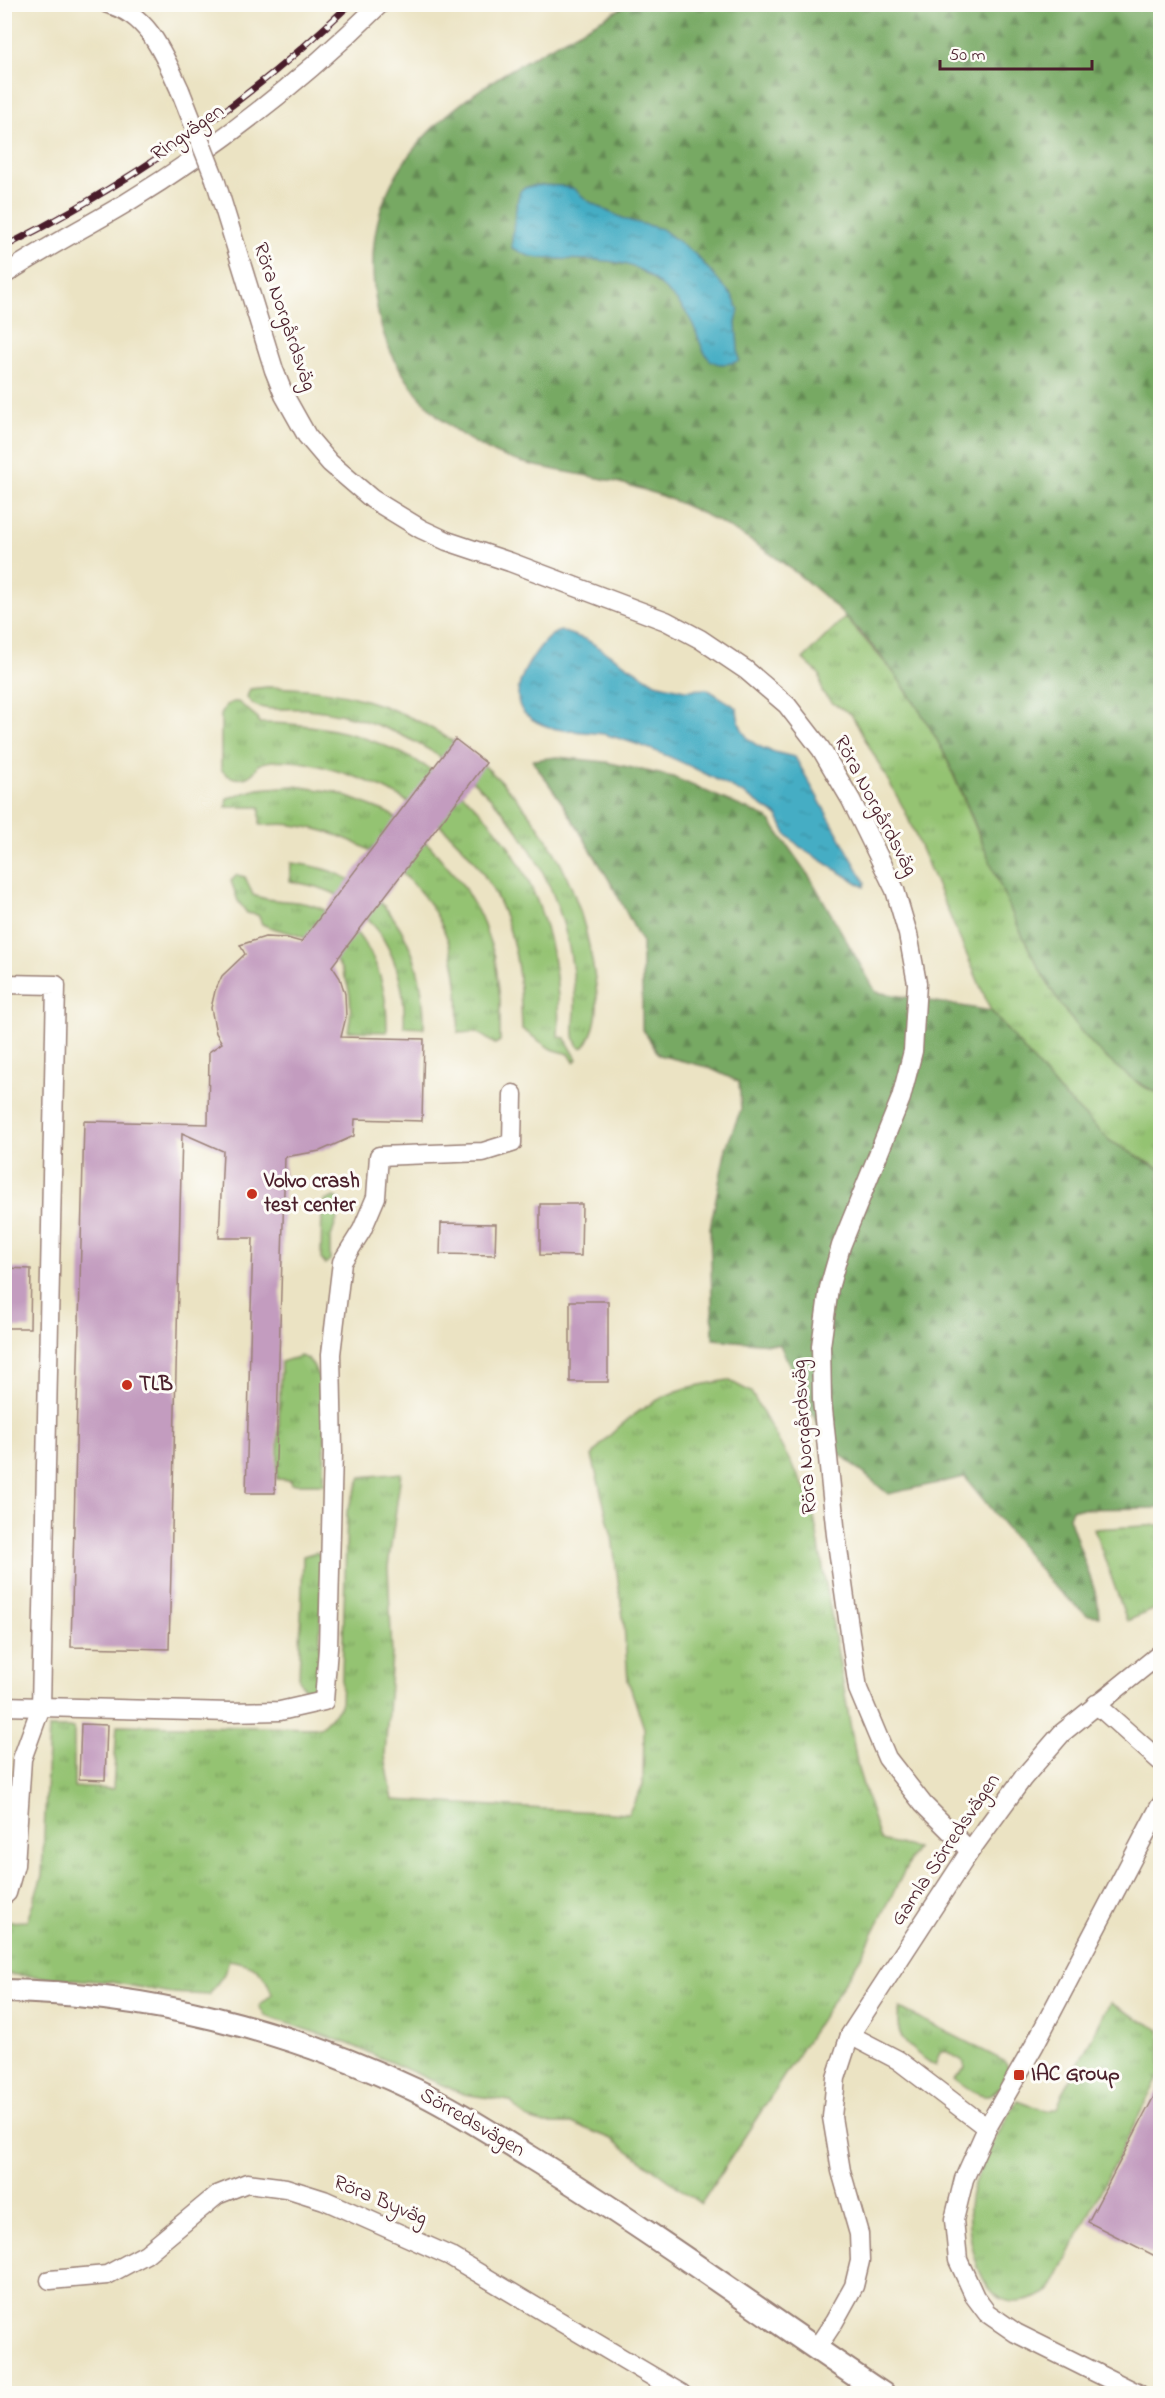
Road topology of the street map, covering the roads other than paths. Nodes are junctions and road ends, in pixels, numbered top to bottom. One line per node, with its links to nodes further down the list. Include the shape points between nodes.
1 (108, 4): 12 (street, Röra Norgårdsväg, bridge, via 145,25 180,90 215,179 274,370 307,436 330,463 372,499 447,542 666,621 746,669 787,705 821,749 895,890 917,983 913,1051 901,1098 841,1246 829,1288 821,1346 822,1401 858,1689 887,1758 923,1804)
2 (380, 4): 3 (street, Ringvägen, via 288,87 203,152)
3 (4, 275)
4 (4, 984): 9 (street, via 56,985)
5 (513, 1095): 9 (street, via 512,1143 483,1152 379,1156 376,1197 342,1262 331,1354 333,1462 324,1701 270,1711)
6 (1161, 1654): 7 (street, Gamla Sörredsvägen)
7 (1096, 1704): 10 (street); 12 (street, Gamla Sörredsvägen, via 1062,1733 1023,1778)
8 (4, 1706): 9 (street)
9 (41, 1707): 13 (street, via 22,1759 15,1865)
10 (1161, 1761)
11 (1161, 1806): 16 (street)
12 (970, 1851): 15 (street, Gamla Sörredsvägen)
13 (4, 1895)
14 (4, 1991): 18 (street, Sörredsvägen, via 103,1997 190,2012 291,2040 385,2076 450,2108 572,2182)
15 (850, 2035): 16 (street, via 898,2060); 18 (street, Gamla Sörredsvägen, via 836,2078 832,2117 859,2234 860,2261 854,2286)
16 (987, 2128): 21 (street, via 964,2179 954,2220 958,2260 975,2297 987,2313 1016,2333)
17 (50, 2280): 19 (street, Röra Byväg, via 107,2275 146,2254 217,2195 247,2183 286,2188 324,2200 450,2256)
18 (816, 2349): 20 (street, Sörredsvägen)
19 (682, 2394)
20 (883, 2394)
21 (1139, 2394)

